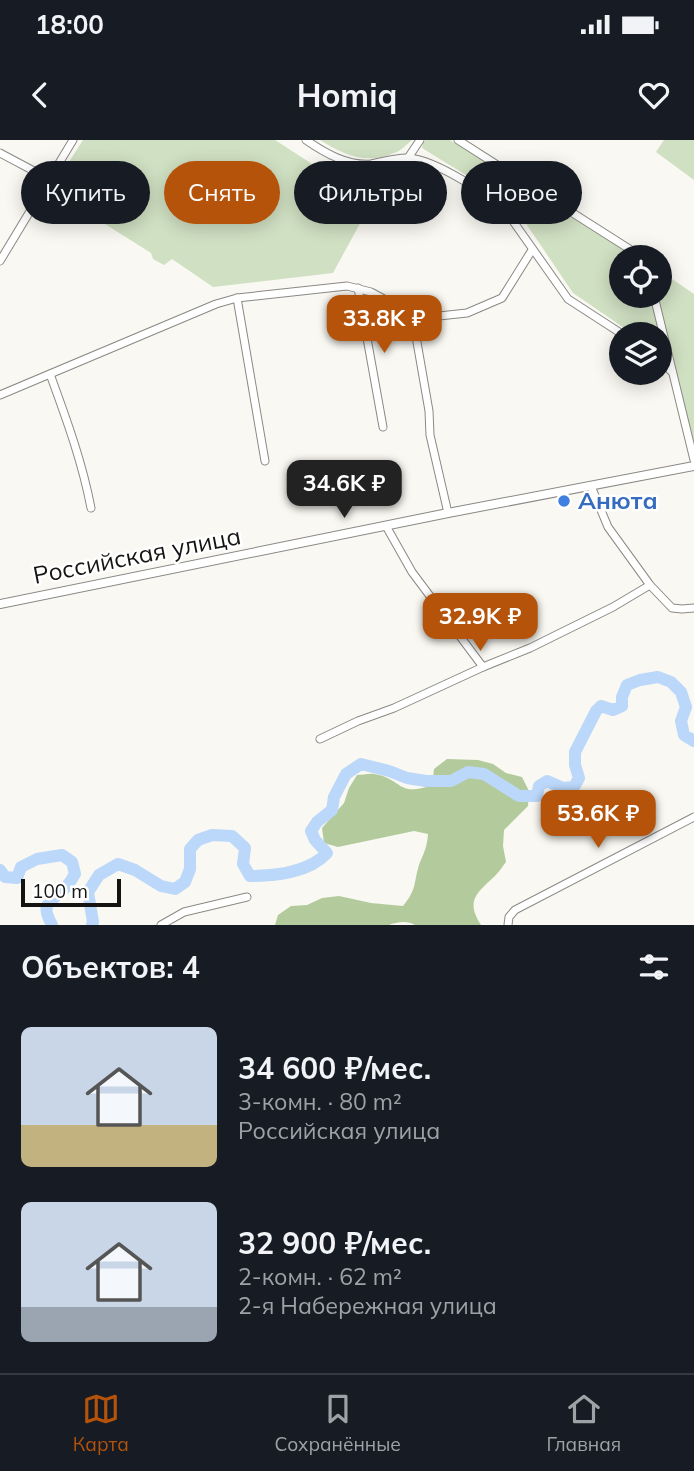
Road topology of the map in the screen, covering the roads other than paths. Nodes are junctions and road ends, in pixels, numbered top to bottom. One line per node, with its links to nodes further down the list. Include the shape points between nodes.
1 (73, 140): 7 (street)
2 (306, 140): 6 (street, via 351,162)
3 (420, 140): 6 (street)
4 (458, 140): 10 (street)
5 (0, 153): 8 (street)
6 (408, 158): 11 (street, via 446,171 500,206)
7 (60, 161)
8 (21, 165)
9 (22, 224): 12 (street)
10 (623, 245)
11 (532, 250): 15 (street, via 502,298 467,313 439,316); 16 (street, via 568,299)
12 (0, 261)
13 (358, 288): 14 (street, via 337,286); 15 (street); 20 (street)
14 (237, 298): 18 (street); 22 (street)
15 (405, 311): 26 (street, via 414,325 430,435)
16 (609, 326)
17 (672, 372): 21 (street)
18 (50, 374): 19 (street); 25 (street)
19 (0, 395)
20 (383, 426)
21 (694, 460)
22 (265, 461)
23 (694, 466): 24 (street, Российская улица)
24 (591, 486): 26 (street, Российская улица); 28 (street, via 608,527)
25 (92, 508)
26 (448, 513): 27 (street, Российская улица)
27 (386, 526): 29 (street, Российская улица); 31 (street, via 412,572)
28 (650, 585): 30 (street, via 672,607); 31 (street, via 582,623)
29 (0, 604)
30 (694, 608)
31 (483, 667): 32 (street)
32 (320, 739)
33 (694, 817): 36 (street, via 515,910)
34 (247, 897): 35 (street, via 184,912)
35 (161, 925)
36 (508, 925)

